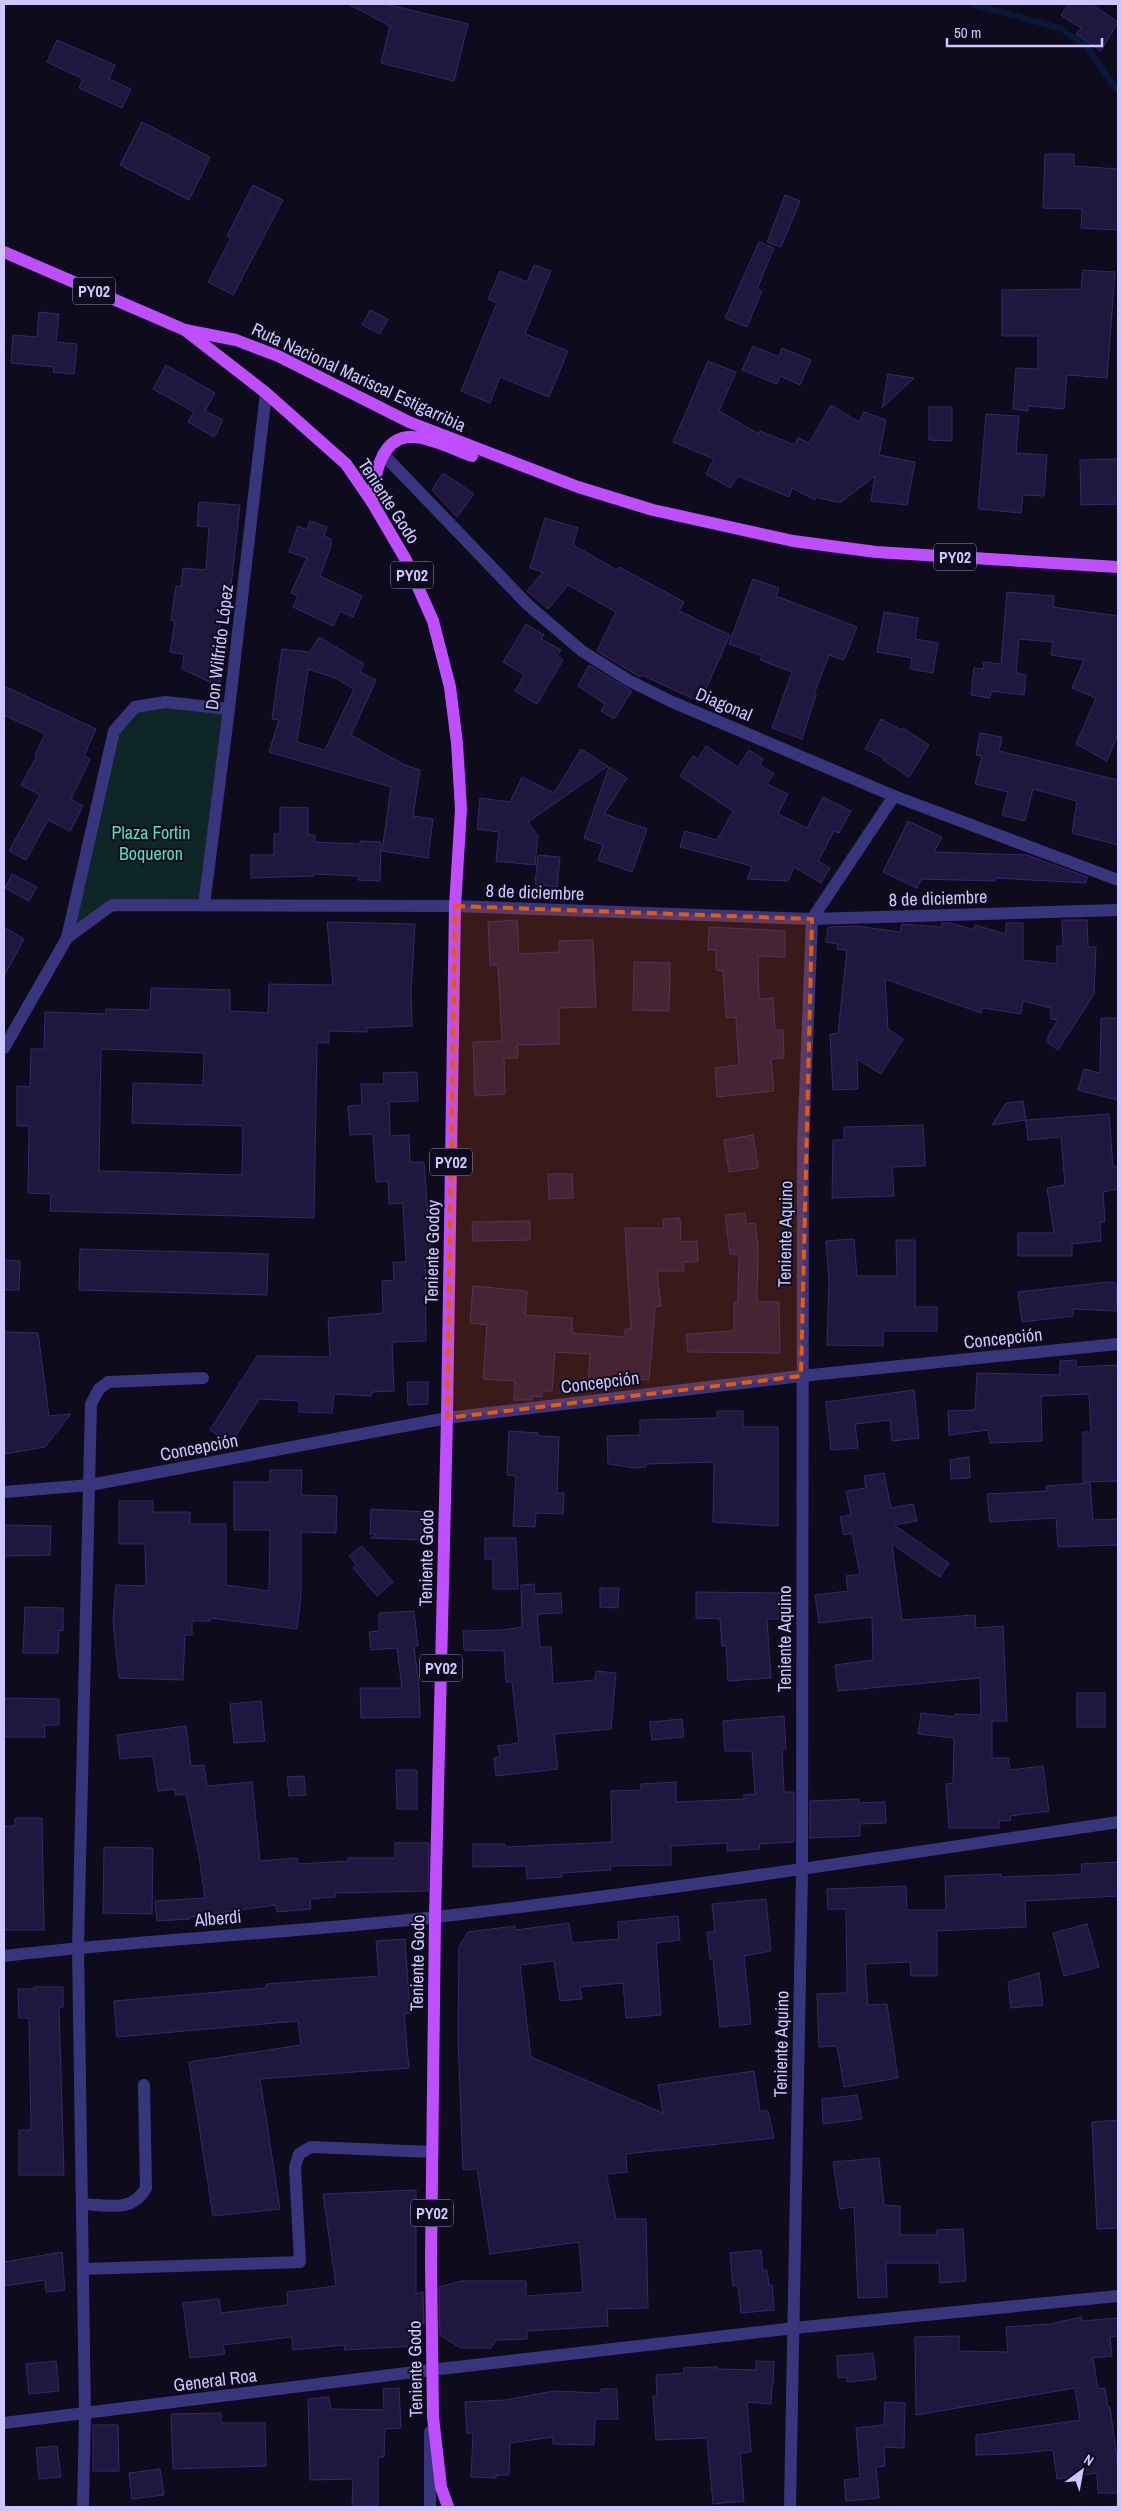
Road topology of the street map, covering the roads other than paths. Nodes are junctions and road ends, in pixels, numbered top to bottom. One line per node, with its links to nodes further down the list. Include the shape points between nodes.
1 (4, 252): 2 (main road, Ruta Nacional Mariscal Estigarribia / PY02)
2 (185, 330): 3 (main road, Teniente Godo / PY02); 5 (main road, Ruta Nacional Mariscal Estigarribia / PY02, via 236,340 278,356 409,422)
3 (266, 393): 6 (main road, Teniente Godo / PY02, via 346,464); 8 (street, Don Wilfrido López)
4 (384, 454): 5 (main road, via 394,442 415,436 474,456); 6 (main road); 9 (street, Diagonal, via 528,604 582,651 670,701)
5 (504, 460): 7 (main road, Ruta Nacional Mariscal Estigarribia / PY02, via 652,510 793,541 876,552)
6 (372, 502): 12 (main road, Teniente Godo / PY02, via 406,560 433,621 450,687 458,743 461,808)
7 (1118, 567)
8 (230, 709): 11 (street, Don Wilfrido López); 15 (street, via 165,702 135,707 114,731)
9 (894, 796): 10 (street, Diagonal); 14 (street)
10 (1118, 880)
11 (204, 905): 12 (street, 8 de diciembre); 15 (street, 8 de diciembre, via 112,905)
12 (455, 906): 14 (street, 8 de diciembre); 21 (main road, Teniente Godoy / PY02)
13 (1118, 910): 14 (street, 8 de diciembre)
14 (812, 920): 19 (street, Teniente Aquino, via 803,1146)
15 (67, 938): 16 (street, 8 de diciembre)
16 (8, 1027): 17 (street, 8 de diciembre)
17 (4, 1048)
18 (1118, 1344): 19 (street, Concepción)
19 (801, 1376): 21 (street, Concepción); 25 (street, Teniente Aquino)
20 (203, 1378): 22 (street, via 108,1382 99,1389 91,1404)
21 (447, 1418): 22 (street, Concepción); 26 (main road, Teniente Godo / PY02)
22 (90, 1485): 23 (street, Concepción); 27 (street)
23 (4, 1492)
24 (1118, 1822): 25 (street, Alberdi)
25 (802, 1870): 26 (street, Alberdi); 34 (street, Teniente Aquino)
26 (435, 1917): 27 (street, Alberdi); 30 (main road, Teniente Godo / PY02)
27 (78, 1947): 28 (street, Alberdi); 31 (street)
28 (4, 1956)
29 (144, 2085): 31 (street, via 146,2188 130,2205)
30 (433, 2152): 32 (street, via 311,2147 299,2154 295,2168 300,2262); 35 (main road, Teniente Godo / PY02)
31 (82, 2204): 32 (street)
32 (83, 2268): 36 (street)
33 (1118, 2296): 34 (street, General Roa)
34 (794, 2328): 35 (street, General Roa); 41 (street, Teniente Aquino)
35 (431, 2370): 36 (street, General Roa); 39 (street); 40 (main road, Teniente Godo / PY02, via 441,2487)
36 (85, 2415): 37 (street, General Roa); 38 (street)
37 (4, 2423)
38 (83, 2507)
39 (430, 2507)
40 (448, 2507)
41 (790, 2507)

